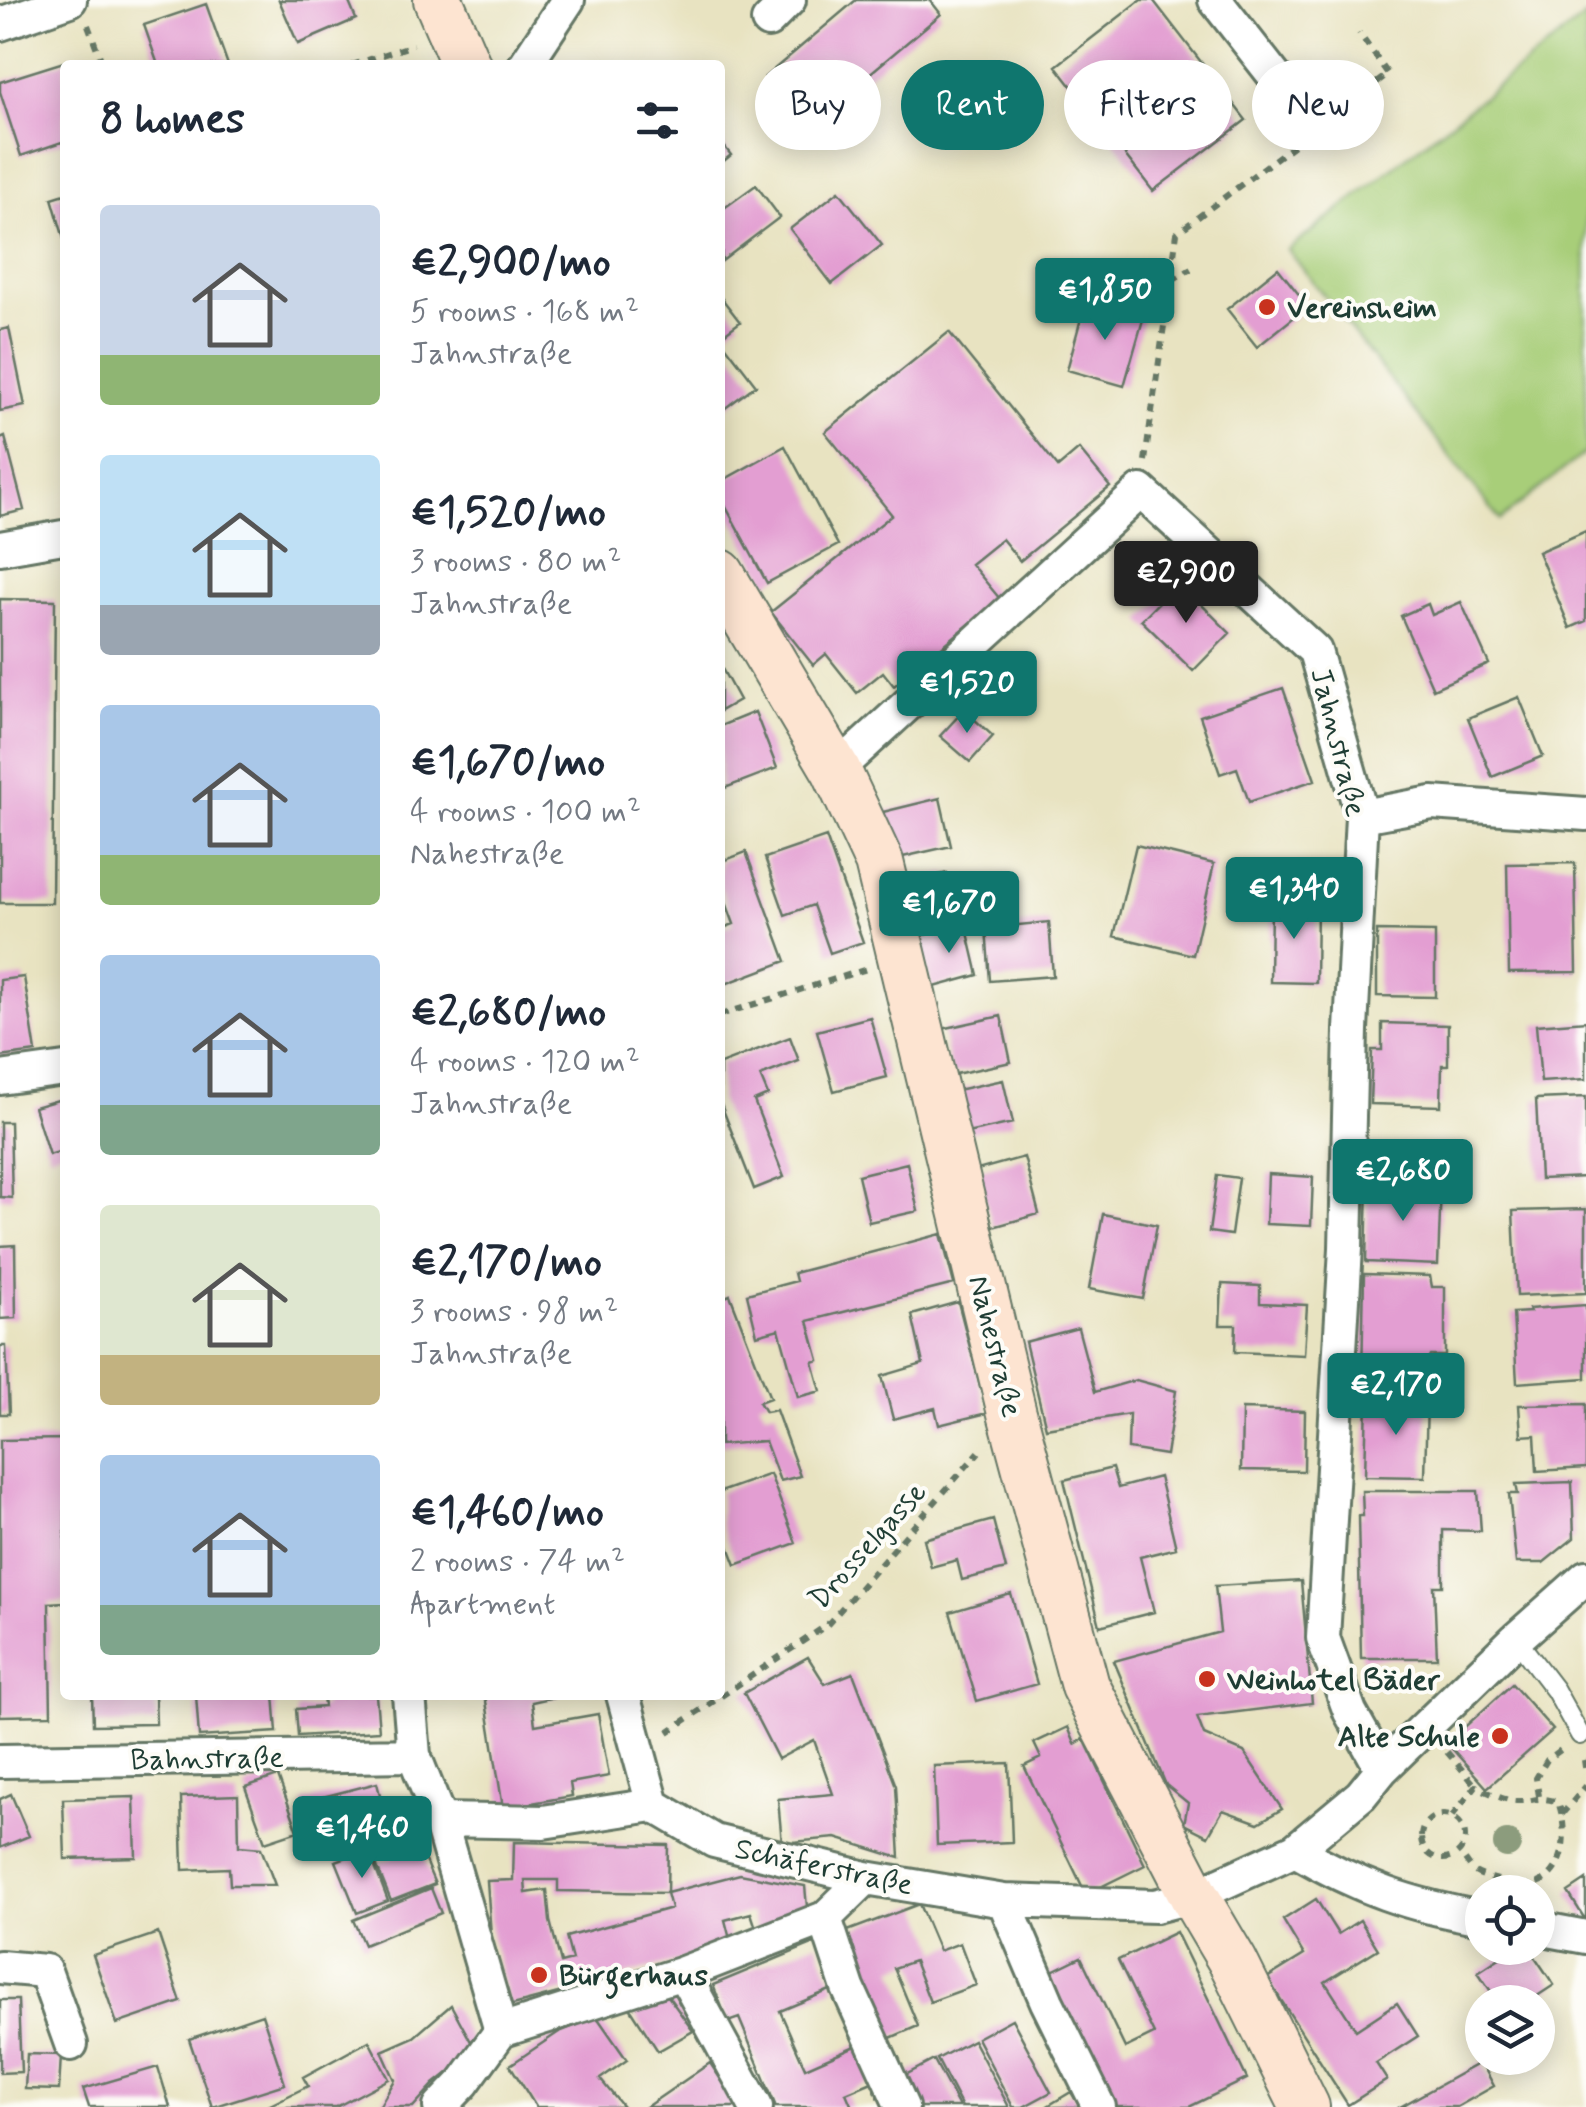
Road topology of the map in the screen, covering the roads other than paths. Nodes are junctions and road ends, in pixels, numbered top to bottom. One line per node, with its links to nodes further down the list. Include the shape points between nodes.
1 (568, 0): 5 (street)
2 (1216, 0): 6 (street)
3 (78, 8): 4 (street)
4 (0, 24)
5 (528, 60)
6 (1262, 60)
7 (60, 537): 8 (street)
8 (0, 548)
9 (725, 582): 10 (street, Nahestraße)
10 (836, 770): 12 (street, Jahnstraße, via 1140,491 1315,651); 27 (street, Nahestraße, via 878,862 1085,1686)
11 (1586, 814): 12 (street, via 1432,803)
12 (1362, 816): 22 (street, Jahnstraße, via 1323,1638 1350,1712)
13 (60, 1070): 14 (street)
14 (0, 1078)
15 (1586, 1577): 16 (street, Schäferstraße)
16 (1516, 1639): 19 (lane); 22 (street, Schäferstraße)
17 (408, 1700): 20 (street)
18 (624, 1700): 23 (street)
19 (1580, 1735)
20 (414, 1755): 21 (street, Bahnstraße); 24 (street)
21 (0, 1761)
22 (1382, 1770): 25 (street, Schäferstraße)
23 (652, 1805): 24 (street, via 543,1822); 26 (street, Schäferstraße, via 714,1841)
24 (440, 1820): 35 (street)
25 (1295, 1850): 27 (street, Schäferstraße); 29 (street, via 1346,1880)
26 (866, 1878): 28 (street, Schäferstraße); 30 (street)
27 (1194, 1896): 28 (street, Schäferstraße, via 1155,1906); 42 (street, Nahestraße)
28 (1004, 1901): 41 (street)
29 (1465, 1915)
30 (825, 1918): 34 (street); 40 (street, via 848,1988)
31 (1555, 1931): 32 (street)
32 (1586, 1937)
33 (0, 1967): 36 (street, via 45,1971)
34 (683, 1973): 35 (street); 39 (street)
35 (502, 2031): 37 (street)
36 (72, 2044)
37 (471, 2095): 38 (street)
38 (440, 2107)
39 (756, 2107)
40 (902, 2107)
41 (1099, 2107)
42 (1305, 2107)

